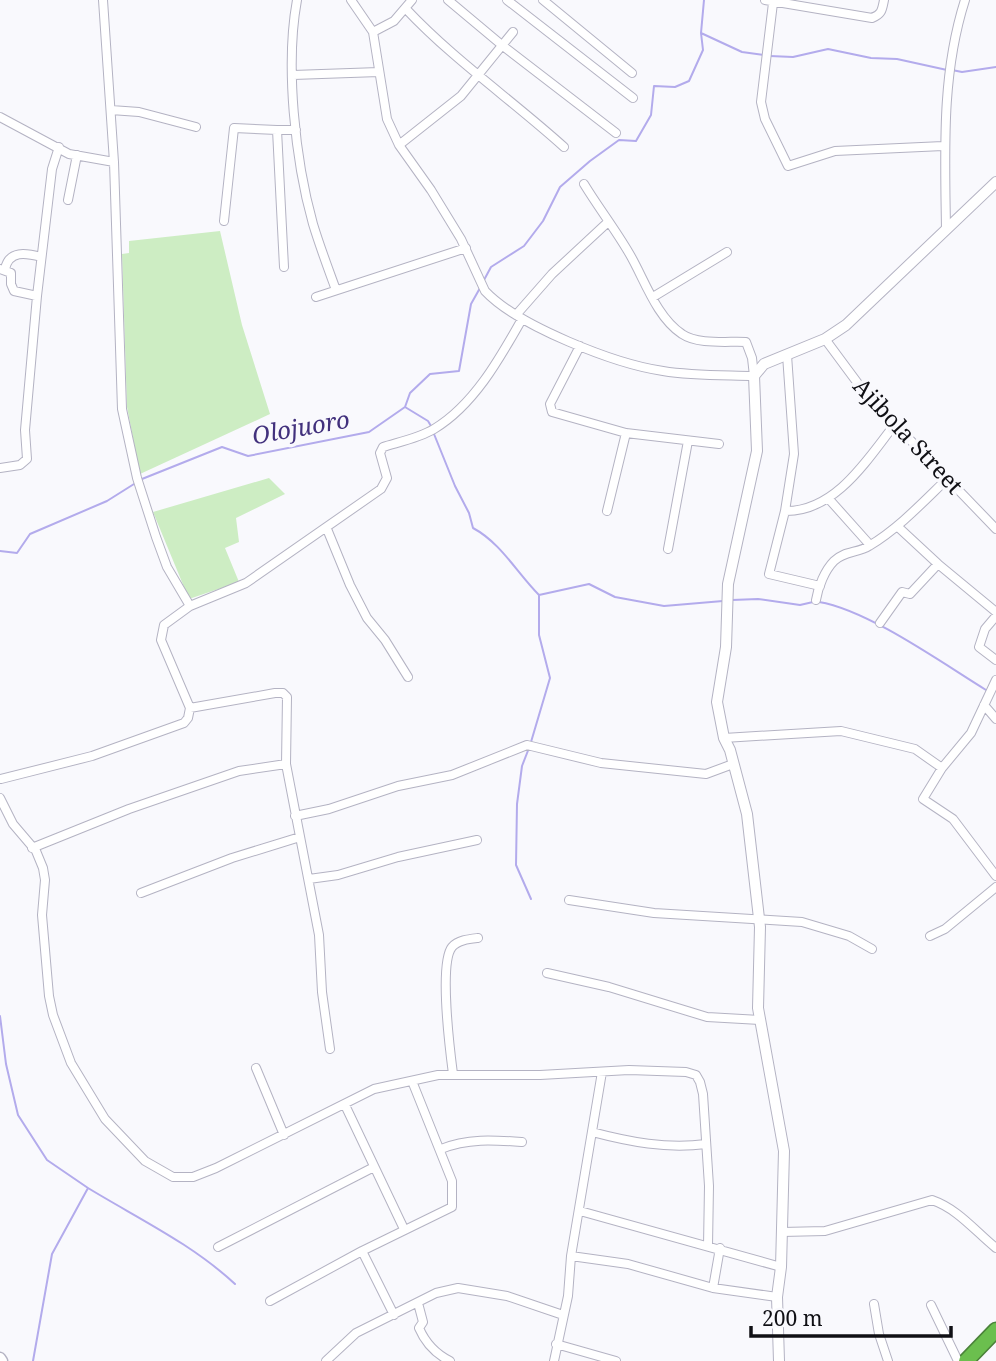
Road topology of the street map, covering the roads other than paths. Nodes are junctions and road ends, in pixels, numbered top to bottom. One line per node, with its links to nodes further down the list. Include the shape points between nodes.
1 (103, 0): 20 (street)
2 (297, 0): 17 (street)
3 (351, 0): 12 (street)
4 (412, 0): 11 (street)
5 (448, 0): 14 (street)
6 (507, 0): 19 (street)
7 (543, 0): 16 (street)
8 (884, 0): 10 (street, via 883,10 872,18)
9 (965, 0): 27 (street, via 949,67)
10 (769, 1): 27 (street, via 761,102 788,166 835,151)
11 (406, 9): 12 (street); 18 (street)
12 (373, 32): 15 (street)
13 (513, 32): 14 (street)
14 (503, 46): 18 (street); 25 (street)
15 (379, 72): 17 (street); 26 (street, via 387,119)
16 (632, 73)
17 (293, 75): 23 (street)
18 (479, 77): 26 (street, via 452,105); 29 (street)
19 (633, 97)
20 (111, 110): 22 (street, via 139,112); 31 (street)
21 (0, 117): 28 (street)
22 (196, 127)
23 (296, 130): 24 (street); 43 (street, via 313,222)
24 (277, 131): 35 (street, via 234,128); 41 (street)
25 (616, 133)
26 (399, 145): 38 (street)
27 (943, 146): 37 (street)
28 (59, 147): 30 (street); 40 (street)
29 (564, 147)
30 (77, 155): 31 (street); 34 (street)
31 (114, 162): 69 (street, via 119,384 125,429 167,567)
32 (996, 182): 37 (street)
33 (584, 184): 36 (street)
34 (68, 200)
35 (224, 220)
36 (608, 222): 46 (street); 47 (street, via 552,274)
37 (946, 230): 48 (street)
38 (466, 248): 43 (street); 47 (street, via 485,291)
39 (727, 253): 46 (street)
40 (41, 257): 42 (street, via 12,255); 44 (street)
41 (284, 267)
42 (3, 269): 44 (street, via 11,273 13,291)
43 (336, 290): 45 (street)
44 (37, 296): 56 (street, via 25,430 27,459)
45 (316, 297)
46 (653, 297): 51 (street, via 682,335 746,342)
47 (519, 317): 49 (street); 63 (street, via 501,354 468,400 431,430 383,447 386,483)
48 (825, 340): 50 (street); 52 (street, Ajibola Street)
49 (580, 346): 51 (street, via 663,371); 53 (street, via 549,408 557,415)
50 (787, 355): 51 (street, via 764,364); 60 (street, via 794,446)
51 (754, 376): 78 (street, via 757,451 727,600 726,647 717,702)
52 (895, 424): 57 (street, Ajibola Street); 58 (street, via 856,473)
53 (626, 433): 54 (street); 59 (street)
54 (688, 441): 55 (street); 65 (street)
55 (719, 444)
56 (0, 468)
57 (948, 478): 61 (street); 62 (street, Ajibola Street)
58 (828, 498): 60 (street, via 807,509); 64 (street)
59 (607, 510)
60 (785, 511): 67 (street, via 769,574)
61 (897, 526): 64 (street); 66 (street)
62 (996, 528)
63 (327, 529): 69 (street, via 246,583); 73 (street, via 367,618)
64 (870, 545): 67 (street, via 840,556)
65 (668, 550)
66 (938, 564): 70 (street); 71 (street, via 910,594 902,592)
67 (820, 586): 68 (street)
68 (816, 600)
69 (190, 607): 76 (street, via 164,625 161,640)
70 (996, 614): 72 (street, via 979,647)
71 (880, 623)
72 (996, 660)
73 (408, 677)
74 (993, 688): 75 (street)
75 (984, 705): 77 (street); 81 (street, via 962,745)
76 (190, 708): 79 (street, via 284,693); 82 (street, via 188,718 180,724 92,756)
77 (996, 719)
78 (724, 738): 80 (street); 81 (street, via 841,731 915,749)
79 (286, 764): 84 (street); 87 (street, via 239,771)
80 (733, 764): 84 (street, via 706,774 601,763 530,746 452,775); 93 (street, via 747,814)
81 (942, 768): 88 (street, via 923,799 953,819)
82 (0, 778)
83 (0, 798): 87 (street)
84 (295, 816): 85 (street)
85 (300, 837): 89 (street); 91 (street)
86 (477, 840): 89 (street)
87 (32, 848): 106 (street, via 45,880 42,915 53,1015 71,1063 105,1119 145,1161 180,1178 216,1168)
88 (996, 876)
89 (309, 879): 99 (street)
90 (996, 887): 94 (street, via 946,929)
91 (141, 893)
92 (569, 900): 93 (street, via 654,913)
93 (759, 919): 96 (street, via 802,922 849,936); 98 (street)
94 (930, 936)
95 (478, 939): 102 (street, via 454,944 450,951 447,1025)
96 (872, 949)
97 (547, 973): 98 (street, via 707,1017)
98 (760, 1020): 113 (street, via 784,1151)
99 (330, 1049)
100 (256, 1068): 106 (street)
101 (602, 1072): 102 (street); 105 (street); 108 (street, via 696,1075 703,1094)
102 (453, 1074): 103 (street)
103 (412, 1082): 104 (street, via 374,1089); 109 (street)
104 (345, 1105): 106 (street); 110 (street)
105 (592, 1132): 108 (street, via 645,1144 681,1147); 111 (street)
106 (284, 1135)
107 (522, 1142): 109 (street, via 484,1139)
108 (706, 1143): 114 (street)
109 (441, 1149): 112 (street, via 452,1181 452,1207)
110 (374, 1167): 112 (street); 115 (street)
111 (580, 1211): 114 (street); 119 (street)
112 (404, 1229): 118 (street)
113 (782, 1232): 117 (street, via 825,1231 932,1200 971,1224); 120 (street)
114 (708, 1245): 116 (street)
115 (218, 1247)
116 (720, 1248): 120 (street); 121 (street)
117 (996, 1248)
118 (362, 1251): 123 (street); 127 (street)
119 (571, 1256): 121 (street, via 628,1264); 128 (street)
120 (781, 1267): 122 (street)
121 (713, 1288): 122 (street)
122 (777, 1297): 136 (street)
123 (270, 1301)
124 (418, 1303): 127 (street); 128 (street, via 436,1293 471,1289); 133 (street, via 423,1338)
125 (874, 1304): 137 (street)
126 (931, 1305): 138 (street)
127 (394, 1315): 132 (street, via 355,1333)
128 (563, 1315): 130 (street)
129 (996, 1330): 139 (highway)
130 (556, 1345): 131 (street); 134 (street)
131 (588, 1358): 135 (street)
132 (326, 1361)
133 (450, 1361)
134 (554, 1361)
135 (616, 1361)
136 (779, 1361)
137 (888, 1361)
138 (958, 1361)
139 (967, 1361)

